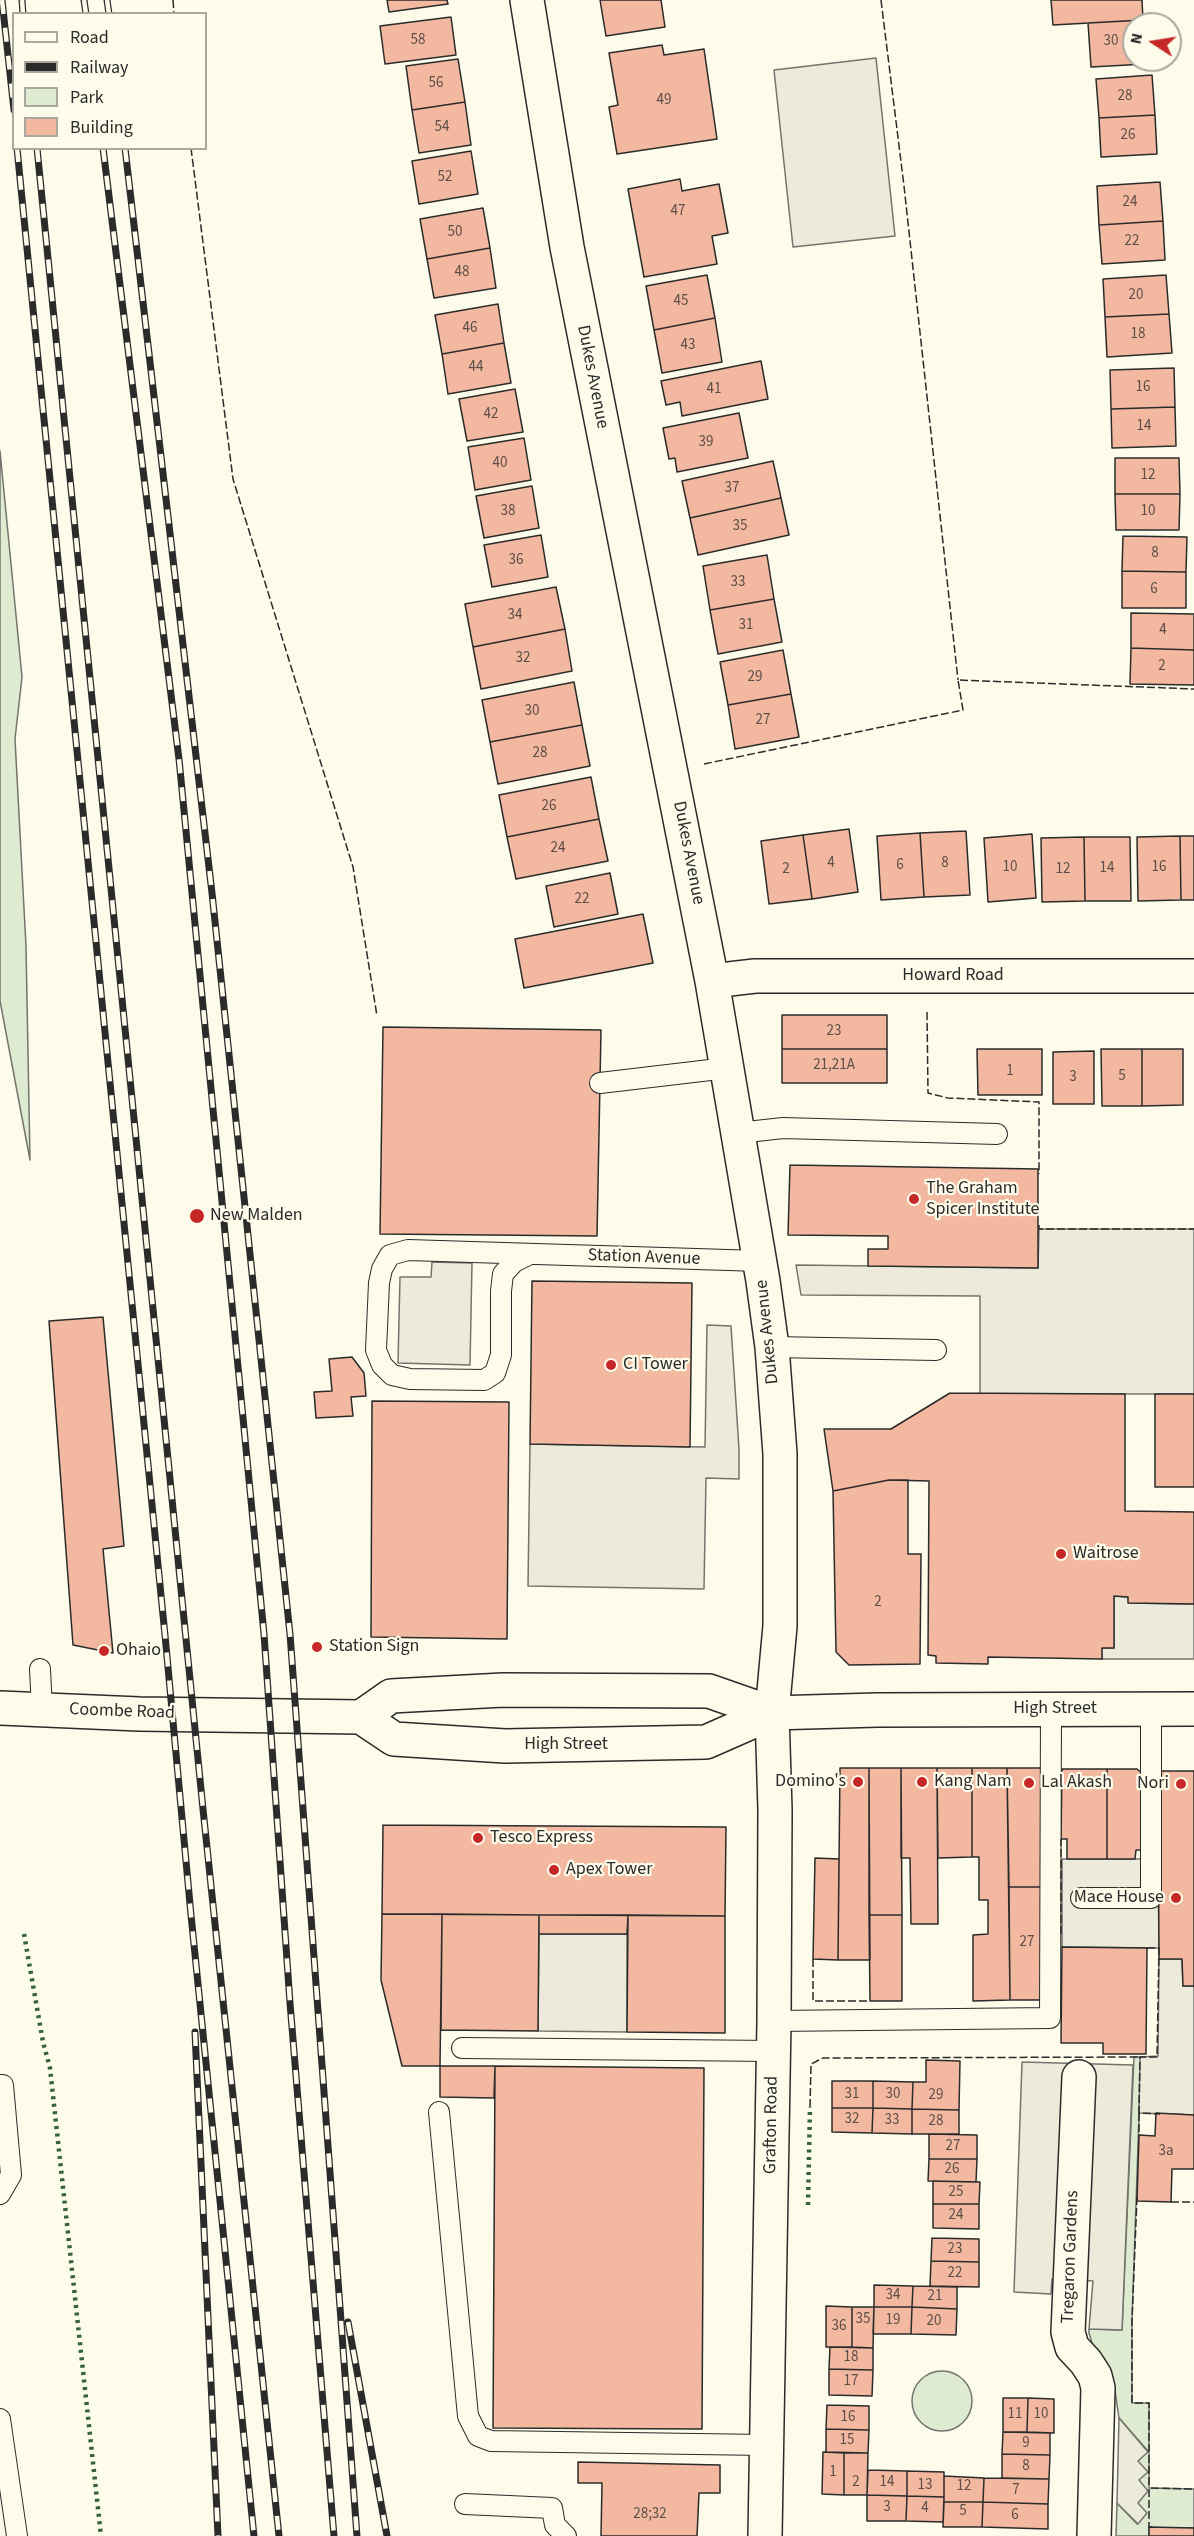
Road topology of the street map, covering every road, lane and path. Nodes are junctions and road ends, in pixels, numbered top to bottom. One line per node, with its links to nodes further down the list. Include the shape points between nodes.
1 (527, 0): 3 (street, Dukes Avenue, via 567,247)
2 (1194, 976): 3 (street, Howard Road, via 755,976)
3 (712, 981): 4 (street, Dukes Avenue)
4 (727, 1068): 5 (lane); 6 (street, Dukes Avenue)
5 (600, 1083)
6 (738, 1133): 7 (lane, via 783,1128); 9 (street, Dukes Avenue)
7 (997, 1134)
8 (528, 1255): 8 (lane, Station Avenue, via 503,1274 501,1355 495,1373 484,1380 410,1379 392,1375 382,1365 376,1350 379,1283 390,1255 408,1250); 9 (lane, Station Avenue)
9 (760, 1261): 10 (street, Dukes Avenue)
10 (772, 1347): 11 (lane); 18 (street, Dukes Avenue, via 780,1454 780,1626)
11 (936, 1350)
12 (40, 1669): 17 (lane)
13 (0, 1708): 17 (street, Coombe Road)
14 (1052, 1709): 15 (street, High Street); 18 (street, High Street); 21 (lane, via 1050,2018)
15 (1151, 1709): 16 (street, High Street); 20 (lane, via 1151,1898)
16 (1194, 1709)
17 (42, 1710): 19 (street, Coombe Road)
18 (772, 1713): 19 (street, High Street, via 709,1691 503,1690 391,1696); 19 (street, High Street, via 706,1743 657,1745 505,1746 394,1739); 21 (street, Grafton Road)
19 (361, 1717)
20 (1081, 1898)
21 (773, 2036): 22 (lane); 28 (street, Grafton Road)
22 (462, 2048)
23 (1079, 2077): 34 (street, Tregaron Gardens, via 1068,2332 1072,2347 1095,2376 1098,2388)
24 (0, 2085): 26 (lane, via 11,2175)
25 (440, 2112): 28 (lane, via 468,2416 477,2436 491,2441)
26 (0, 2194)
27 (0, 2419): 29 (lane)
28 (765, 2445): 33 (street, Grafton Road)
29 (3, 2466): 31 (lane)
30 (465, 2504): 32 (lane, via 552,2508 555,2525)
31 (17, 2536)
32 (566, 2536)
33 (765, 2536)
34 (1094, 2536)

